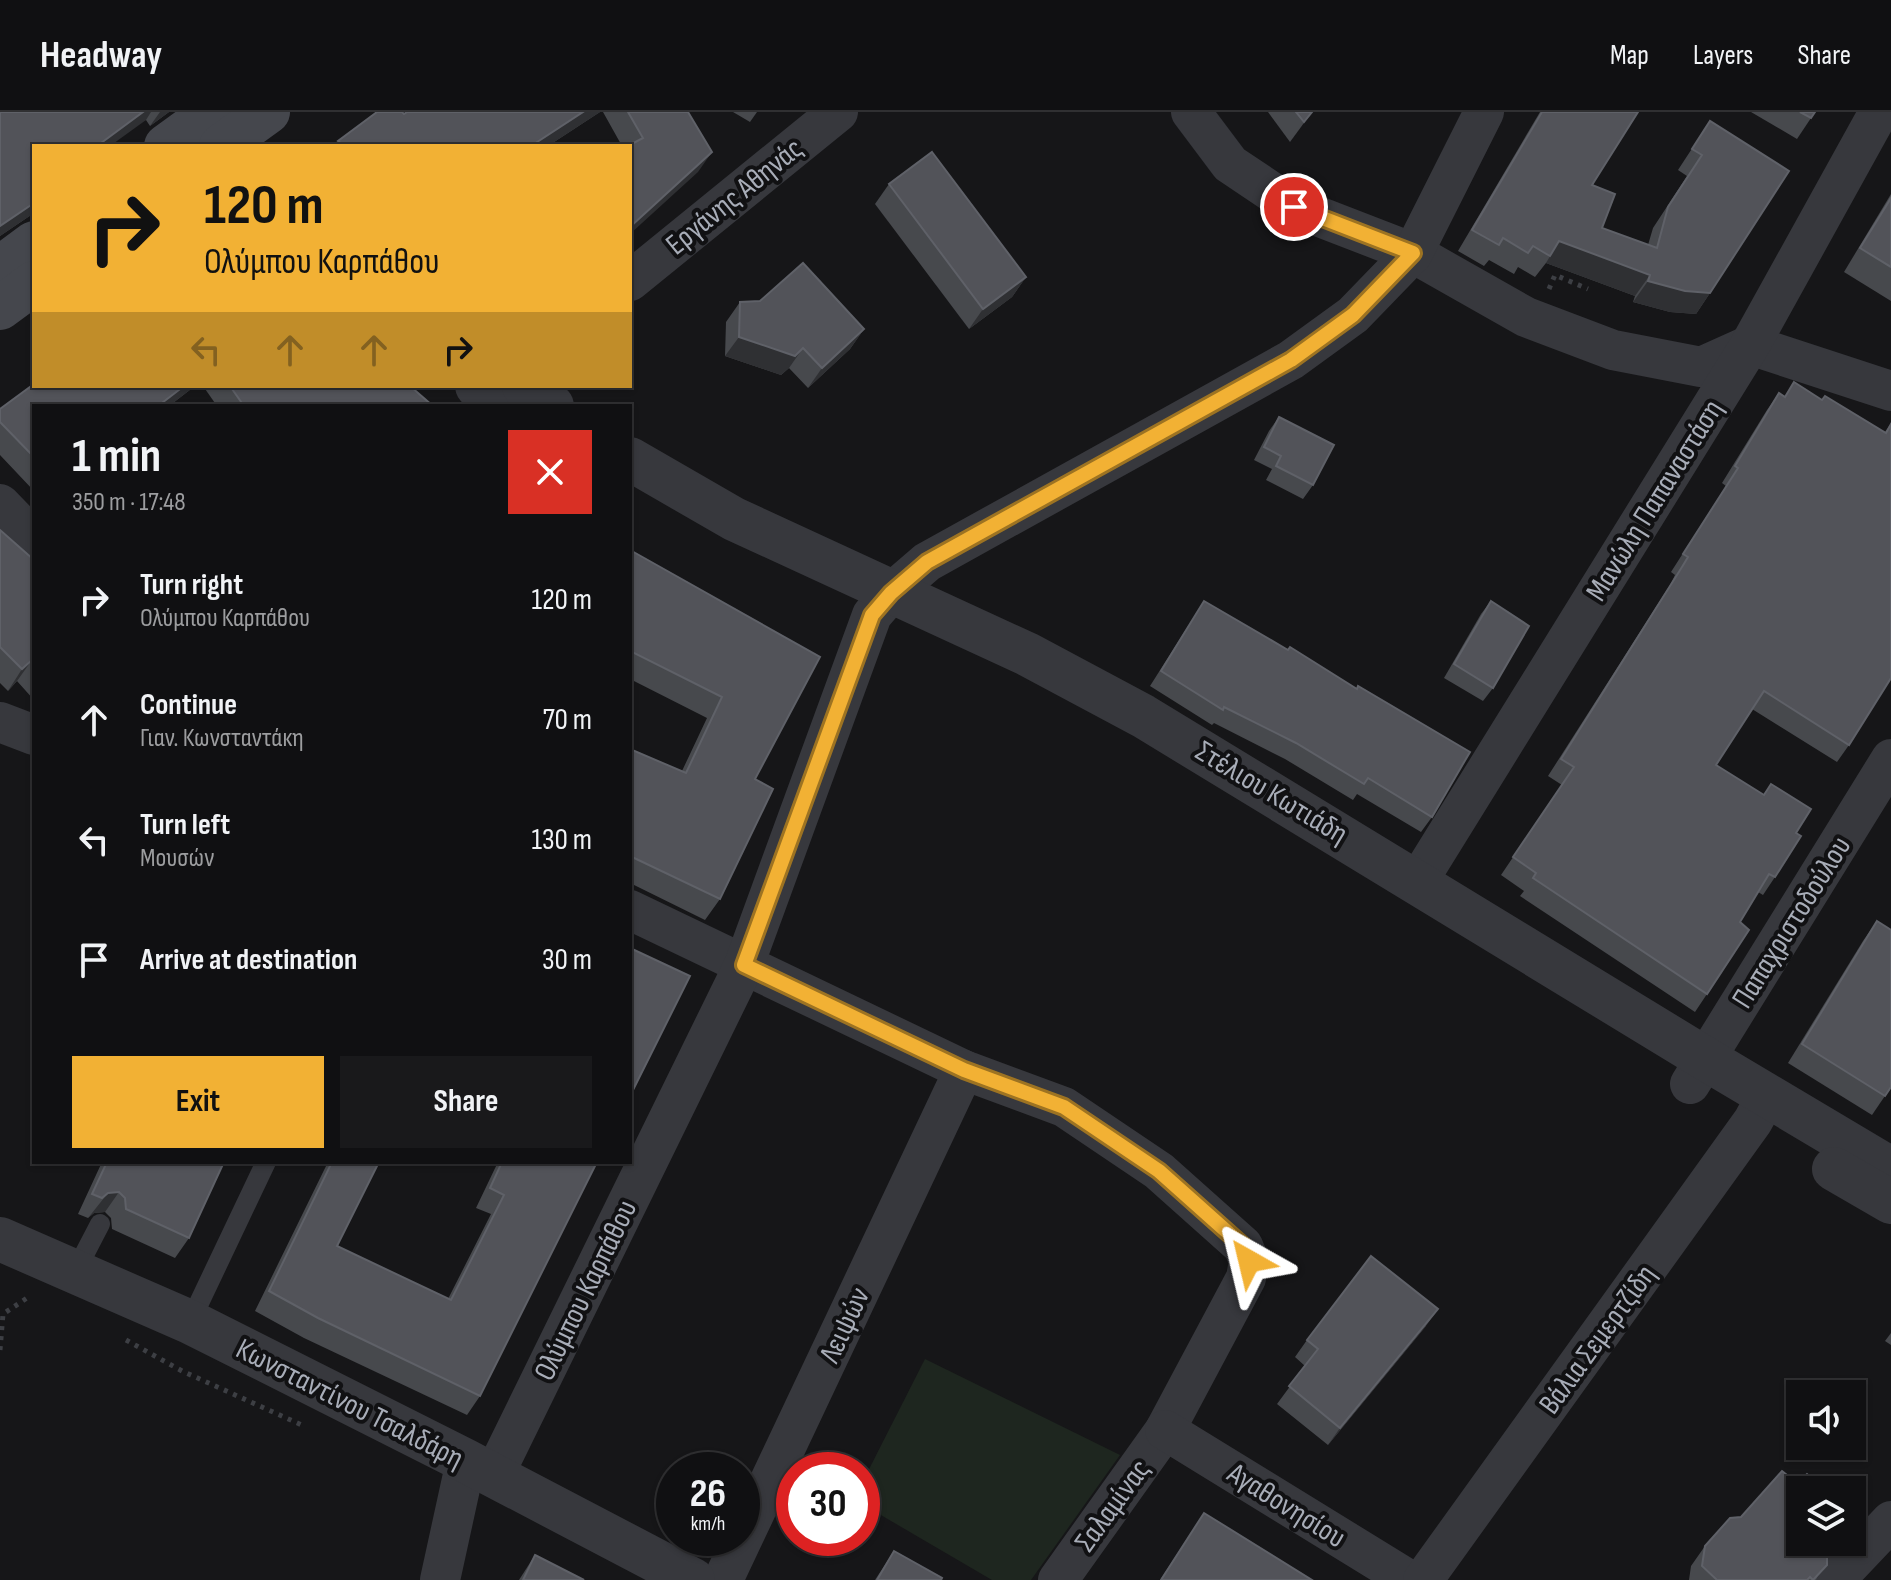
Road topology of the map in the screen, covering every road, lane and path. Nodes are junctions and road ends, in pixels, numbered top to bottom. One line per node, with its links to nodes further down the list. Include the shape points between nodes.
1 (838, 112): 8 (street, Εργάνης Αθηνάς)
2 (1191, 112): 6 (street, via 1230,164 1294,207)
3 (1484, 112): 6 (street)
4 (1879, 112): 13 (street, Μανώλη Παπαναστάση)
5 (32, 244): 7 (main road)
6 (1413, 253): 13 (street, via 1526,317 1613,350 1701,367); 21 (street, via 1353,315 1291,360 927,562)
7 (0, 268)
8 (632, 279)
9 (32, 284): 12 (main road)
10 (1588, 289): 11 (path, via 1555,275 1547,292)
11 (1552, 293)
12 (0, 308)
13 (1750, 345): 14 (street); 25 (street, Μανώλη Παπαναστάση)
14 (1891, 391)
15 (496, 394): 16 (street)
16 (543, 404)
17 (632, 460): 21 (street, Στέλιου Κωτιάδη)
18 (632, 494): 21 (street, Στέλιου Κωτιάδη, via 719,544)
19 (0, 504): 20 (street)
20 (32, 537)
21 (882, 604): 25 (street, Στέλιου Κωτιάδη, via 1027,654 1205,751); 27 (street, Ολύμπου Καρπάθου); 29 (street, Στέλιου Κωτιάδη, via 1179,767)
22 (0, 722): 23 (street)
23 (32, 734)
24 (1891, 759): 29 (street, Παπαχριστοδούλου)
25 (1418, 881): 29 (street, Στέλιου Κωτιάδη)
26 (632, 911): 27 (street, Σαλαμίνας)
27 (744, 965): 28 (street, Σαλαμίνας); 43 (street, Ολύμπου Καρπάθου)
28 (964, 1070): 41 (street, Σαλαμίνας, via 1064,1107 1159,1171 1243,1246 1249,1261 1246,1278); 47 (street, Λειψών)
29 (1698, 1072): 30 (street, Στέλιου Κωτιάδη)
30 (1760, 1108): 32 (street, Στέλιου Κωτιάδη); 33 (street, Στέλιου Κωτιάδη); 50 (street, Βάλια Σεμερτζίδη)
31 (265, 1164): 38 (lane)
32 (1891, 1169)
33 (1891, 1202)
34 (100, 1224): 36 (lane)
35 (0, 1239): 36 (street, Κωνσταντίνου Τσαλδάρη)
36 (56, 1282): 37 (path); 38 (street, Κωνσταντίνου Τσαλδάρη)
37 (1, 1314): 40 (path)
38 (190, 1322): 43 (street, Κωνσταντίνου Τσαλδάρη)
39 (117, 1334): 42 (path, via 182,1371)
40 (0, 1350)
41 (1165, 1430): 48 (street, Σαλαμίνας); 49 (street, Αγαθονησίου)
42 (313, 1431)
43 (480, 1468): 45 (street, Κωνσταντίνου Τσαλδάρη); 46 (street, Ολύμπου Καρπάθου)
44 (1891, 1521): 51 (street)
45 (670, 1575)
46 (440, 1580)
47 (723, 1580)
48 (1058, 1580)
49 (1409, 1580)
50 (1423, 1580)
51 (1835, 1580)

